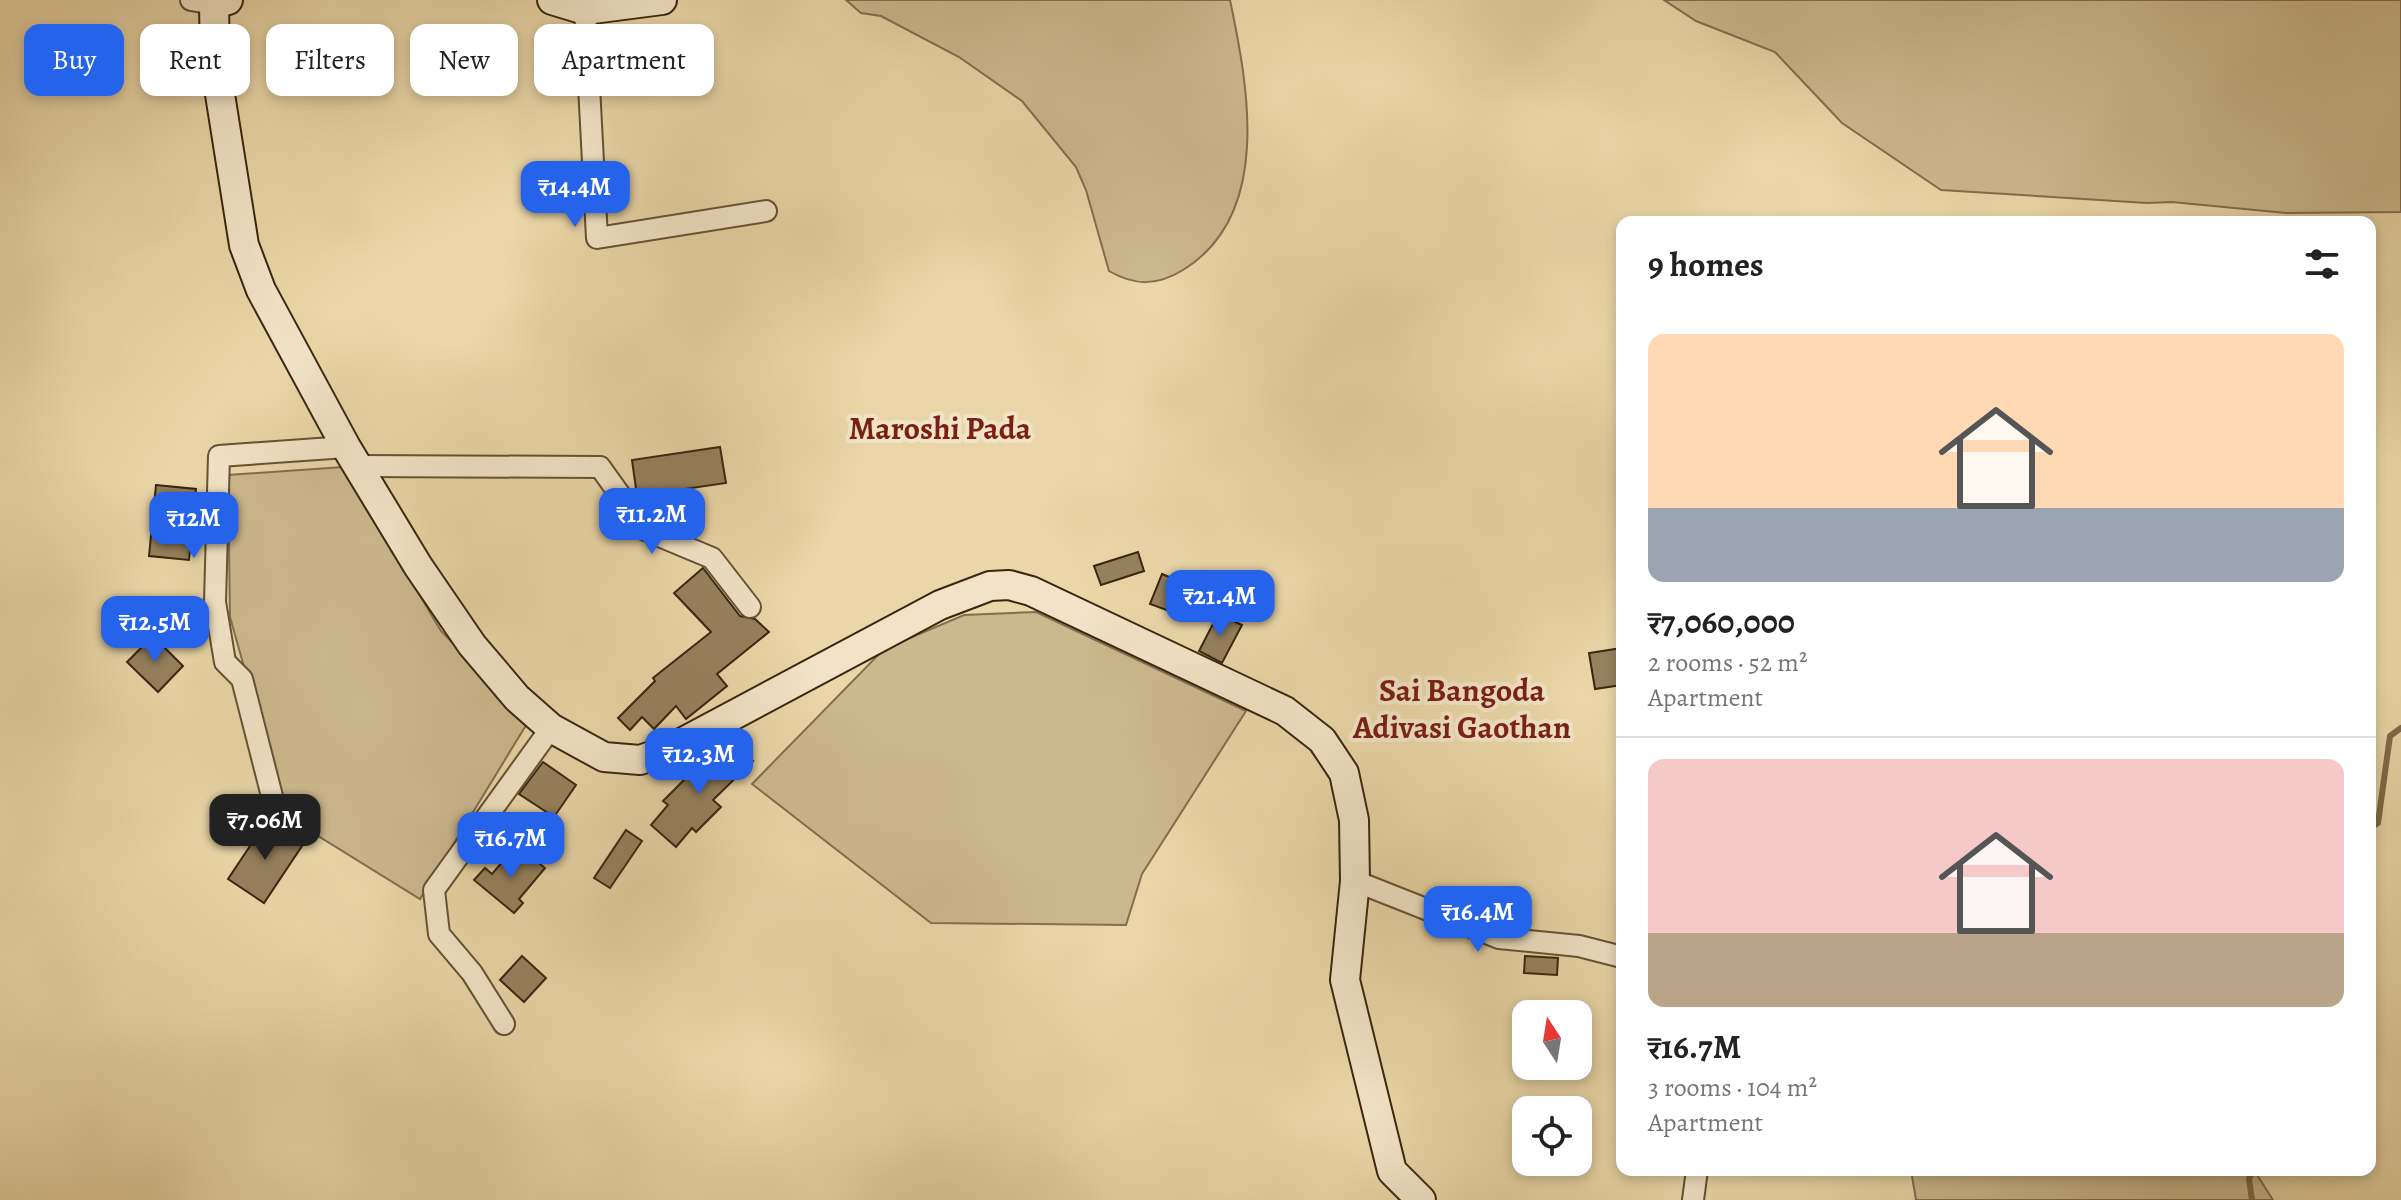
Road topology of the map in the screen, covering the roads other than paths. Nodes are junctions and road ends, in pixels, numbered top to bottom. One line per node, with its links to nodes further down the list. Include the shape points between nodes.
1 (552, 0): 4 (street)
2 (662, 0): 4 (street)
3 (211, 1): 6 (street, via 215,63 244,245 261,290)
4 (585, 10): 5 (street, via 597,238)
5 (766, 211)
6 (352, 456): 7 (street, via 600,467 645,530 712,558); 8 (street, via 472,645); 9 (street, via 219,456 215,602 225,662 242,679)
7 (750, 607)
8 (551, 728): 10 (street, via 604,757 640,760 940,605 990,586 1009,585 1285,711 1322,740 1344,773 1354,820); 12 (street, via 434,890 439,934)
9 (275, 808)
10 (1355, 881): 11 (street, via 1499,938); 14 (street, via 1345,980 1392,1171)
11 (1616, 955)
12 (504, 1024)
13 (1696, 1176): 15 (street)
14 (1421, 1200)
15 (1693, 1200)

